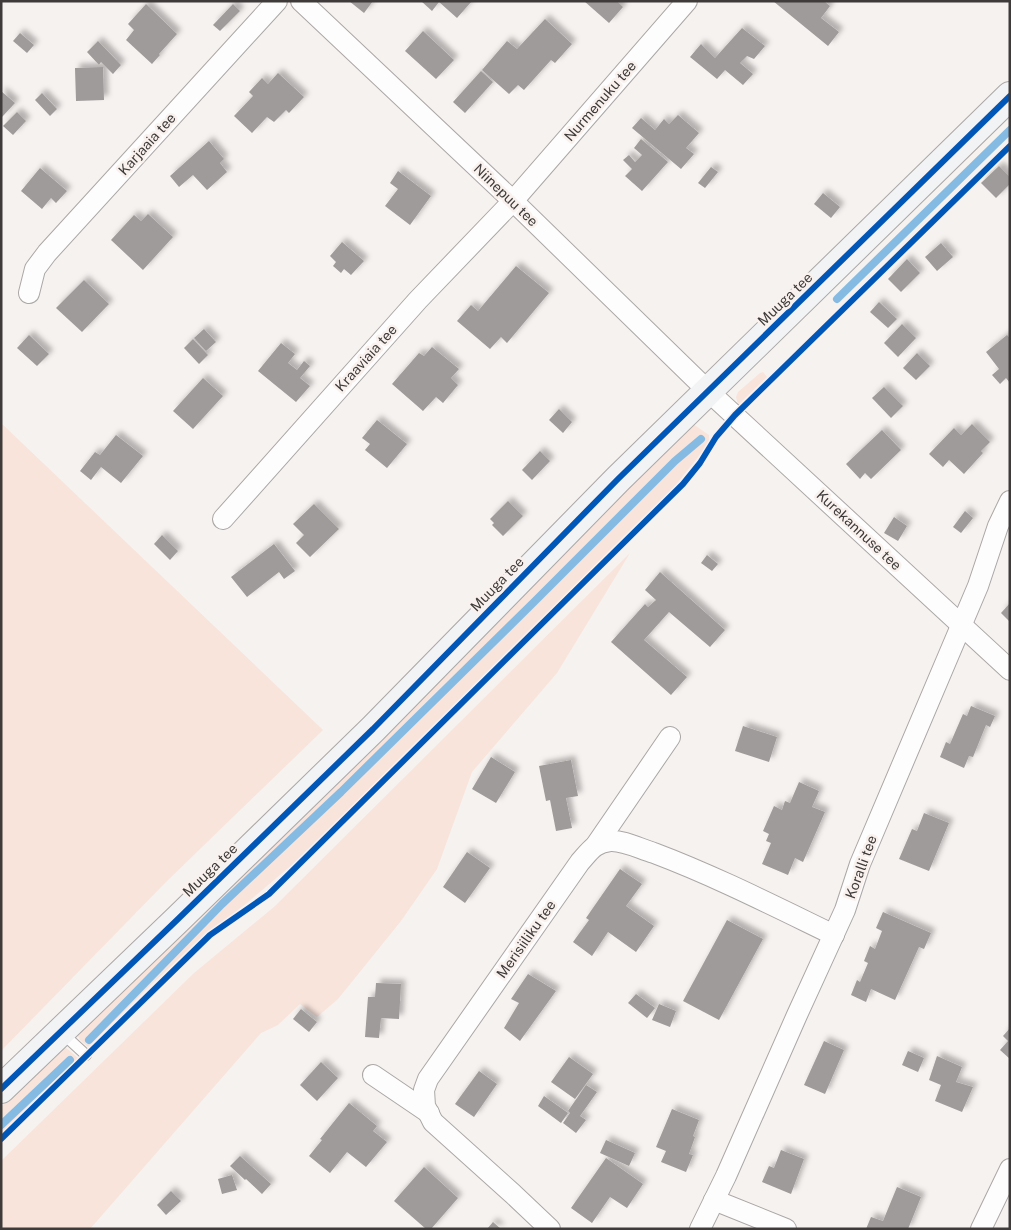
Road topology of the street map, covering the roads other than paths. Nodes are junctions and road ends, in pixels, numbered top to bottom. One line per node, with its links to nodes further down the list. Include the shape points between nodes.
1 (277, 1): 6 (street, Karjaaia tee, via 47,254 35,269)
2 (301, 1): 5 (street, Niinepuu tee)
3 (688, 1): 5 (street, Nurmenuku tee)
4 (1010, 96): 7 (street, Muuga tee)
5 (513, 201): 7 (street, Niinepuu tee); 9 (street, Kraaviaia tee, via 418,300)
6 (28, 294)
7 (708, 390): 10 (street, Kurekannuse tee); 15 (street, Muuga tee, via 373,729)
8 (1010, 501): 10 (street, Koralli tee)
9 (224, 519)
10 (961, 626): 11 (street, Kurekannuse tee); 14 (street, Koralli tee, via 864,855)
11 (1010, 670)
12 (670, 737): 13 (street, Merisiiliku tee)
13 (596, 845): 14 (street, via 611,841 627,844 671,860); 19 (street, Merisiiliku tee, via 580,862 428,1079 424,1090)
14 (834, 935): 21 (street, Koralli tee)
15 (60, 1031): 16 (lane); 18 (street, Muuga tee)
16 (86, 1055)
17 (373, 1075): 19 (street)
18 (1, 1089)
19 (429, 1113): 22 (street, Merisiiliku tee, via 433,1122)
20 (1010, 1169): 25 (street)
21 (714, 1200): 23 (street, Koralli tee); 24 (street)
22 (550, 1229)
23 (700, 1229)
24 (786, 1229)
25 (981, 1229)

